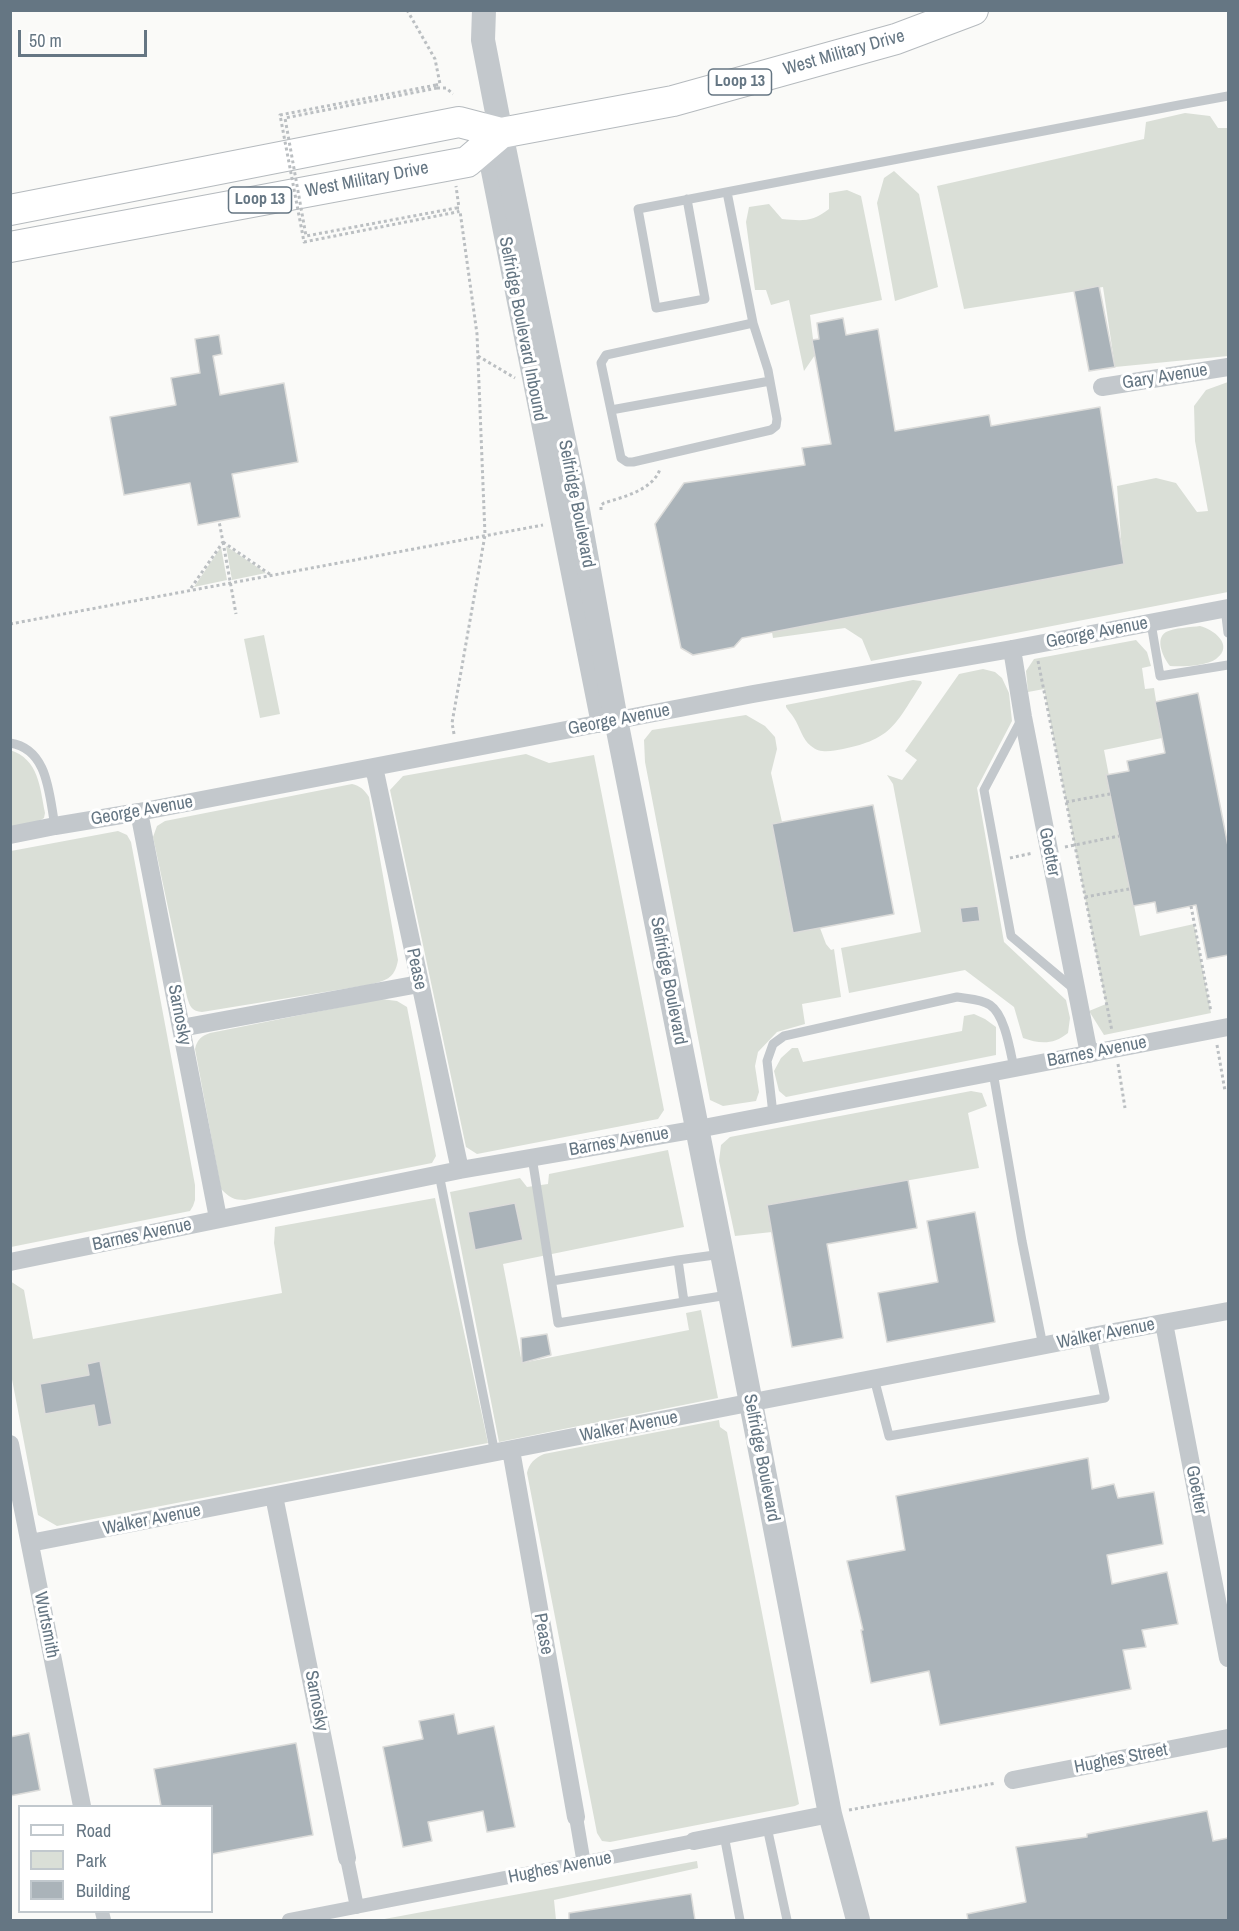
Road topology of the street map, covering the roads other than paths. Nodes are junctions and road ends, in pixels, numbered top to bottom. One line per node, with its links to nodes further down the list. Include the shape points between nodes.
1 (467, 10): 4 (street, Selfridge Boulevard)
2 (483, 10): 4 (street, Selfridge Boulevard)
3 (973, 10): 6 (main road, West Military Drive / Loop 13, via 897,39 673,101)
4 (483, 40): 6 (street, Selfridge Boulevard)
5 (1228, 96): 7 (lane)
6 (493, 140): 9 (main road, West Military Drive / Loop 13, via 459,122); 10 (main road, West Military Drive / Loop 13, via 467,162); 22 (street, Selfridge Boulevard, via 573,488)
7 (727, 192): 8 (lane); 11 (lane)
8 (687, 199): 8 (lane, via 638,209 656,308 705,299)
9 (10, 210)
10 (10, 247)
11 (753, 323): 13 (lane); 15 (lane, via 606,356 601,363)
12 (1228, 367): 14 (street, Gary Avenue)
13 (770, 381): 15 (lane); 15 (lane, via 777,419 771,430 633,462 621,458)
14 (1102, 387)
15 (611, 410)
16 (1227, 608): 17 (street, George Avenue); 18 (lane)
17 (1151, 622): 19 (street, George Avenue); 20 (lane, via 1160,676)
18 (1228, 633)
19 (1012, 649): 21 (street, Goetter); 22 (street, George Avenue)
20 (1228, 665)
21 (1023, 717): 29 (street, Goetter); 29 (lane, via 984,790 1011,936)
22 (608, 722): 24 (street, George Avenue); 36 (street, Selfridge Boulevard)
23 (10, 742): 26 (lane, via 31,752 42,766)
24 (374, 767): 25 (street, George Avenue); 28 (street, Pease)
25 (139, 812): 26 (street, George Avenue); 30 (street, Sarnosky)
26 (55, 826): 27 (street, George Avenue)
27 (10, 835)
28 (419, 984): 30 (street); 38 (street, Pease)
29 (1076, 991): 32 (street, Goetter)
30 (181, 1028): 40 (street, Sarnosky)
31 (1222, 1028): 32 (street, Barnes Avenue)
32 (1089, 1054): 33 (street, Barnes Avenue)
33 (1014, 1068): 34 (street, Barnes Avenue); 35 (lane, via 1001,1017 991,1005 957,998 784,1036 773,1044 767,1061)
34 (993, 1072): 35 (street, Barnes Avenue); 50 (lane)
35 (773, 1114): 36 (street, Barnes Avenue)
36 (698, 1129): 37 (street, Barnes Avenue); 41 (street, Selfridge Boulevard)
37 (532, 1157): 38 (street, Barnes Avenue); 44 (lane)
38 (460, 1170): 39 (street, Barnes Avenue)
39 (439, 1174): 40 (street, Barnes Avenue); 54 (lane)
40 (218, 1218): 43 (street, Barnes Avenue)
41 (722, 1254): 42 (lane); 45 (street, Selfridge Boulevard)
42 (678, 1260): 44 (lane); 46 (lane)
43 (10, 1262)
44 (552, 1281): 46 (lane, via 558,1323)
45 (730, 1294): 46 (lane); 52 (street, Selfridge Boulevard)
46 (684, 1302)
47 (1228, 1311): 48 (street, Walker Avenue)
48 (1164, 1323): 49 (street, Walker Avenue); 57 (street, Goetter)
49 (1092, 1336): 50 (street, Walker Avenue); 51 (lane, via 1105,1398 889,1436)
50 (1043, 1346): 51 (street, Walker Avenue)
51 (874, 1378): 52 (street, Walker Avenue)
52 (751, 1403): 54 (street, Walker Avenue); 61 (street, Selfridge Boulevard)
53 (10, 1444): 56 (street, Wurtsmith)
54 (503, 1452): 55 (street, Walker Avenue); 62 (street, Pease)
55 (274, 1496): 56 (street, Walker Avenue); 66 (street, Sarnosky)
56 (30, 1543): 60 (street, Wurtsmith)
57 (1228, 1658)
58 (1228, 1738): 59 (street, Hughes Street)
59 (1012, 1780)
60 (82, 1805)
61 (830, 1814): 63 (street, Hughes Avenue); 72 (street, Selfridge Boulevard)
62 (576, 1817): 67 (street)
63 (767, 1827): 64 (street, Hughes Avenue); 71 (lane)
64 (724, 1835): 65 (street, Hughes Avenue); 70 (lane)
65 (694, 1841): 67 (street, Hughes Avenue)
66 (347, 1858): 68 (street, Sarnosky)
67 (584, 1864): 68 (street, Hughes Avenue)
68 (357, 1907): 69 (street, Hughes Avenue)
69 (290, 1920)
70 (740, 1920)
71 (787, 1920)
72 (858, 1920)

